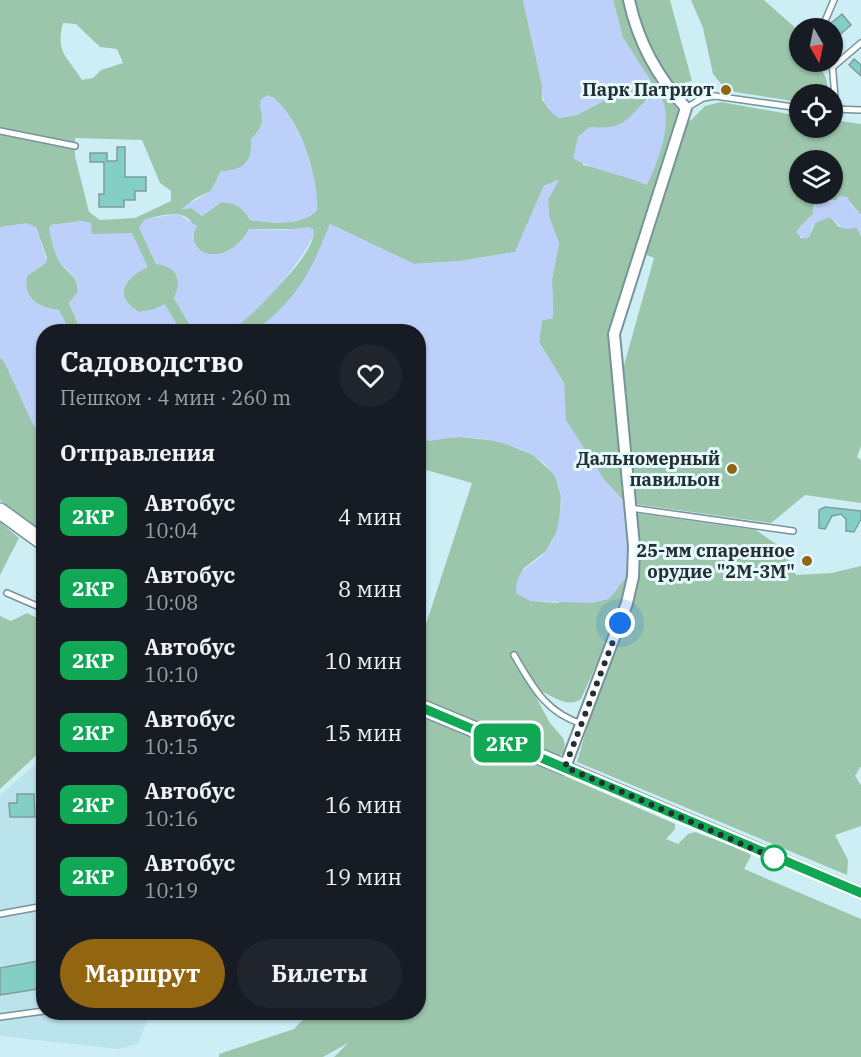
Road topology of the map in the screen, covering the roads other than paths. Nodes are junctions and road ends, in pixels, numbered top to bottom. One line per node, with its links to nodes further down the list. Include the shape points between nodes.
1 (629, 0): 7 (street, via 643,48)
2 (834, 0): 3 (lane)
3 (826, 18)
4 (861, 43): 5 (lane)
5 (843, 56)
6 (789, 106): 7 (lane, via 715,96)
7 (686, 108): 12 (street, via 614,334)
8 (843, 109): 9 (lane)
9 (861, 110)
10 (0, 131): 11 (lane)
11 (75, 146)
12 (630, 508): 14 (lane); 20 (street, via 633,577)
13 (0, 511): 15 (street)
14 (793, 531)
15 (36, 537)
16 (7, 593): 17 (lane)
17 (36, 606)
18 (514, 655): 20 (lane, via 537,693 562,717)
19 (426, 709): 21 (street)
20 (582, 724): 21 (street)
21 (565, 767): 22 (street)
22 (861, 893)
23 (36, 907): 24 (lane)
24 (0, 914)
25 (36, 1012): 26 (lane)
26 (0, 1017)

